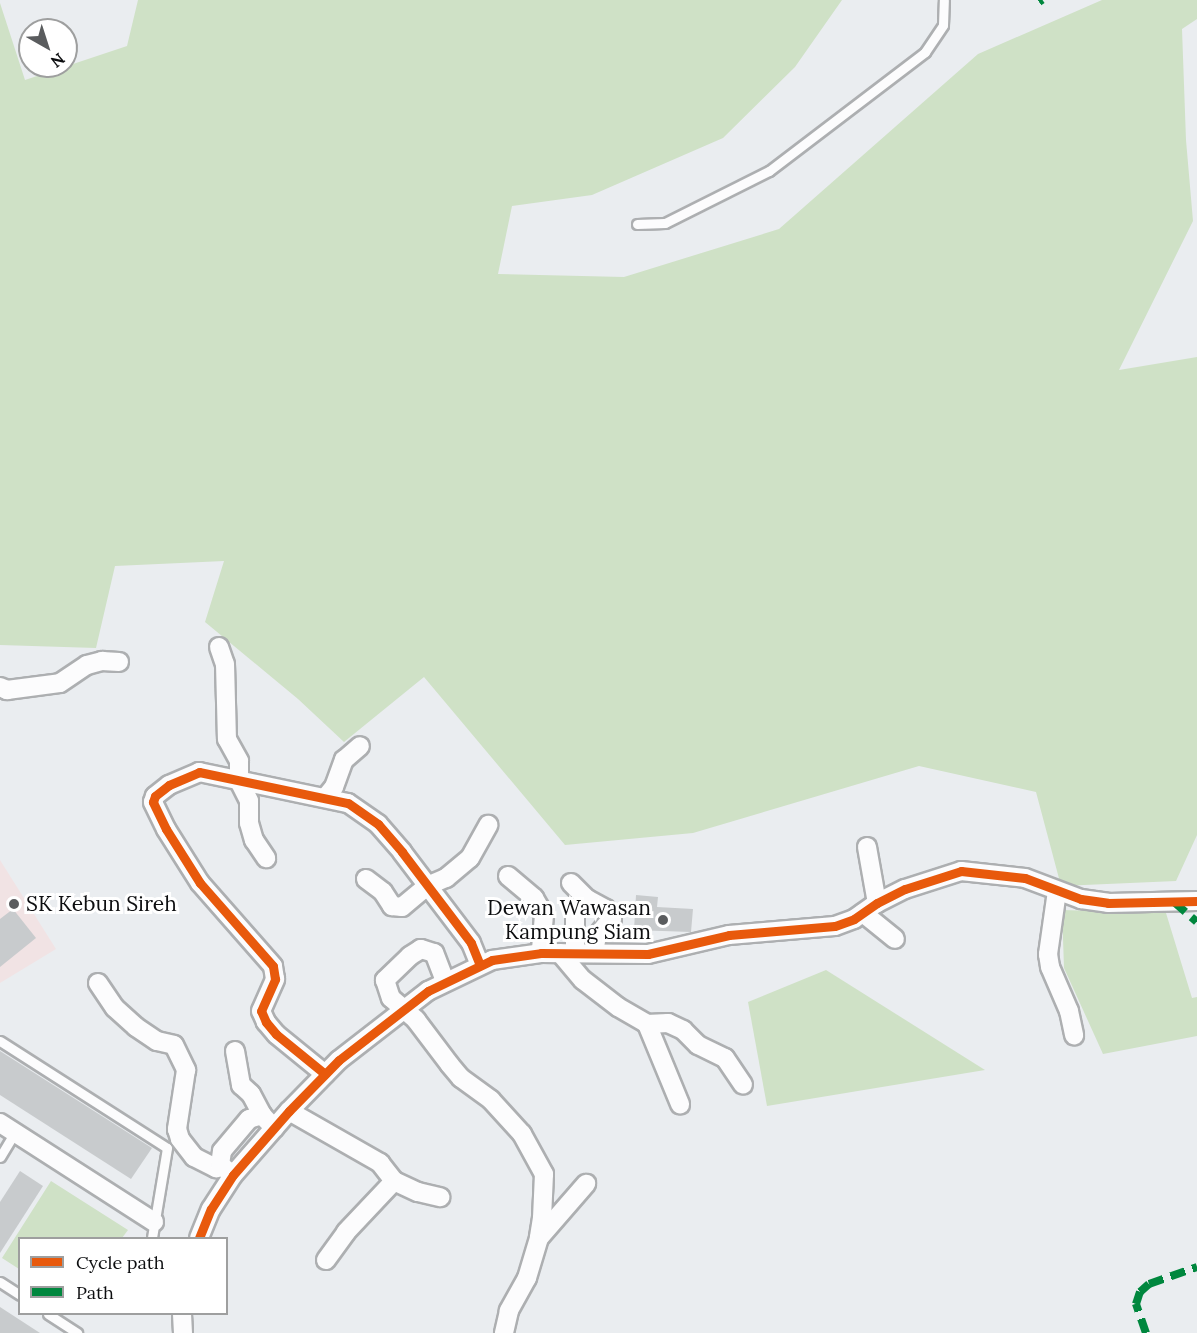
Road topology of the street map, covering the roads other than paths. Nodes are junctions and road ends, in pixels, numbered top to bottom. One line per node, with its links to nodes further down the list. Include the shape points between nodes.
1 (944, 0): 2 (lane, via 944,25 925,52 769,171 665,223)
2 (637, 224)
3 (219, 647): 7 (street, via 226,674 227,740 239,761)
4 (119, 662): 5 (street, via 87,665 60,683 7,690)
5 (0, 687)
6 (360, 746): 8 (street, via 344,760 334,787)
7 (238, 781): 8 (street); 11 (street, via 249,801 254,840); 32 (street, via 199,772 169,785 153,802 200,883 273,966 275,979 261,1011 266,1022)
8 (325, 798): 15 (street, via 348,803 378,824)
9 (488, 825): 15 (street, via 470,858 446,878)
10 (867, 847): 19 (street)
11 (266, 858)
12 (508, 876): 23 (street, via 534,898 544,915)
13 (366, 879): 15 (street, via 383,892 392,906 402,907)
14 (571, 882): 17 (street)
15 (427, 886): 24 (street, via 471,943)
16 (1057, 891): 18 (street, via 1108,903); 19 (street, via 1025,878 961,871 926,880); 29 (street, via 1048,954)
17 (587, 899): 21 (street, via 606,909 612,918 597,936); 22 (street, via 575,911)
18 (1197, 901)
19 (870, 908): 20 (street); 21 (street, via 835,926 729,935 648,954)
20 (896, 939)
21 (594, 951): 22 (street)
22 (568, 952): 23 (street); 28 (street, via 594,990)
23 (541, 953): 24 (street)
24 (480, 965): 25 (street)
25 (445, 981): 27 (street); 27 (street, via 434,953 422,948 410,956 385,980 391,998)
26 (98, 983): 39 (street, via 115,1008 136,1027 156,1041 174,1045 186,1070 177,1129 180,1139 201,1161)
27 (405, 1008): 32 (street); 45 (street, via 461,1078 491,1100 537,1157 545,1190)
28 (647, 1024): 33 (street, via 668,1023 683,1030 698,1044 725,1058); 34 (street)
29 (1074, 1035)
30 (0, 1041): 43 (lane, via 167,1148)
31 (235, 1051): 36 (street, via 241,1085)
32 (325, 1074): 35 (street)
33 (744, 1086)
34 (680, 1104)
35 (290, 1111): 36 (street); 40 (street, via 380,1163)
36 (268, 1121): 39 (street); 39 (street, via 249,1119 235,1132 222,1151)
37 (7, 1127): 38 (lane); 43 (street)
38 (0, 1157)
39 (227, 1170): 44 (street)
40 (393, 1181): 42 (street); 46 (street)
41 (586, 1185): 45 (street)
42 (440, 1197)
43 (153, 1230)
44 (200, 1237)
45 (538, 1238): 53 (street, via 527,1278 509,1311)
46 (326, 1260)
47 (0, 1282): 48 (lane)
48 (18, 1294)
49 (50, 1315): 51 (lane)
50 (182, 1315): 52 (street)
51 (77, 1333)
52 (183, 1333)
53 (504, 1333)

